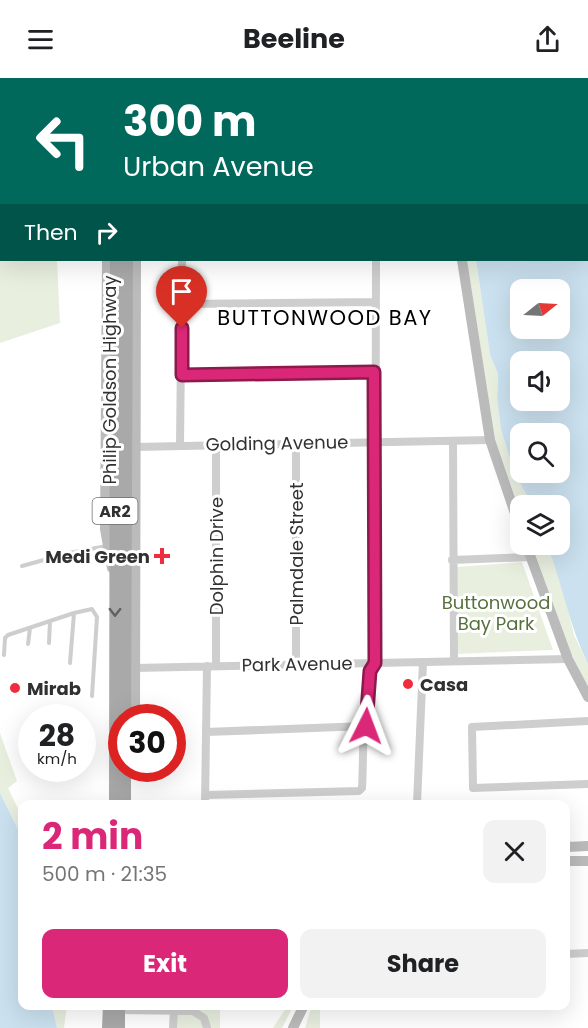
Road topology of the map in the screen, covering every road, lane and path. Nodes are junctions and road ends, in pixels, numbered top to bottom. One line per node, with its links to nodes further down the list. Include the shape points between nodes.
1 (107, 261): 20 (street)
2 (116, 261): 24 (main road, Philip Goldson Highway / AR2)
3 (127, 261): 41 (main road, Philip Goldson Highway / AR2)
4 (136, 261): 18 (street)
5 (182, 261): 9 (street)
6 (376, 261): 8 (street)
7 (462, 261): 12 (street)
8 (375, 302): 9 (street); 10 (street)
9 (183, 304): 11 (street)
10 (374, 372): 11 (street); 13 (street)
11 (182, 375): 16 (street)
12 (490, 440): 14 (street, Golding Avenue); 19 (street)
13 (375, 441): 14 (street, Golding Avenue); 15 (street, Golding Avenue); 35 (street)
14 (453, 441): 22 (street)
15 (296, 443): 17 (street, Golding Avenue); 36 (street, Palmdale Street)
16 (180, 445): 17 (street, Golding Avenue); 18 (street, Golding Avenue)
17 (216, 445): 37 (street, Dolphin Drive)
18 (135, 447): 38 (street)
19 (510, 499)
20 (108, 546): 23 (lane); 24 (street)
21 (531, 557): 22 (street); 31 (street)
22 (452, 560): 32 (street)
23 (22, 566)
24 (115, 585): 48 (main road, Philip Goldson Highway / AR2, one-way to 48)
25 (74, 613): 26 (lane); 34 (lane); 39 (lane, via 92,609 97,617)
26 (50, 621): 27 (lane); 28 (lane)
27 (30, 628): 29 (lane); 30 (lane, via 5,638)
28 (49, 643)
29 (28, 644)
30 (4, 655)
31 (568, 659): 32 (street, Park Avenue); 40 (street)
32 (454, 661): 33 (street, Park Avenue)
33 (423, 662): 35 (street, Park Avenue); 51 (street)
34 (70, 663)
35 (375, 663): 36 (street, Park Avenue); 44 (street, via 370,671)
36 (296, 664): 37 (street, Park Avenue)
37 (212, 666): 38 (street, Park Avenue); 45 (street, Dolphin Drive)
38 (134, 668): 42 (street)
39 (92, 696)
40 (588, 697)
41 (125, 704)
42 (135, 704)
43 (588, 721): 47 (street, via 472,727 473,788)
44 (366, 726): 45 (street); 50 (street, via 361,790)
45 (206, 732): 50 (street, Dolphin Drive)
46 (126, 782): 49 (main road)
47 (588, 784)
48 (114, 800)
49 (125, 800)
50 (205, 800)
51 (417, 800)
52 (588, 846): 53 (street)
53 (570, 847)
54 (570, 861): 55 (street)
55 (588, 861)
56 (588, 953): 57 (street)
57 (570, 954)
58 (115, 1010): 62 (main road)
59 (116, 1010): 63 (main road)
60 (174, 1010): 64 (street); 65 (street, via 200,1013)
61 (302, 1010): 66 (street)
62 (108, 1028)
63 (118, 1028)
64 (173, 1028)
65 (207, 1028)
66 (294, 1028)

